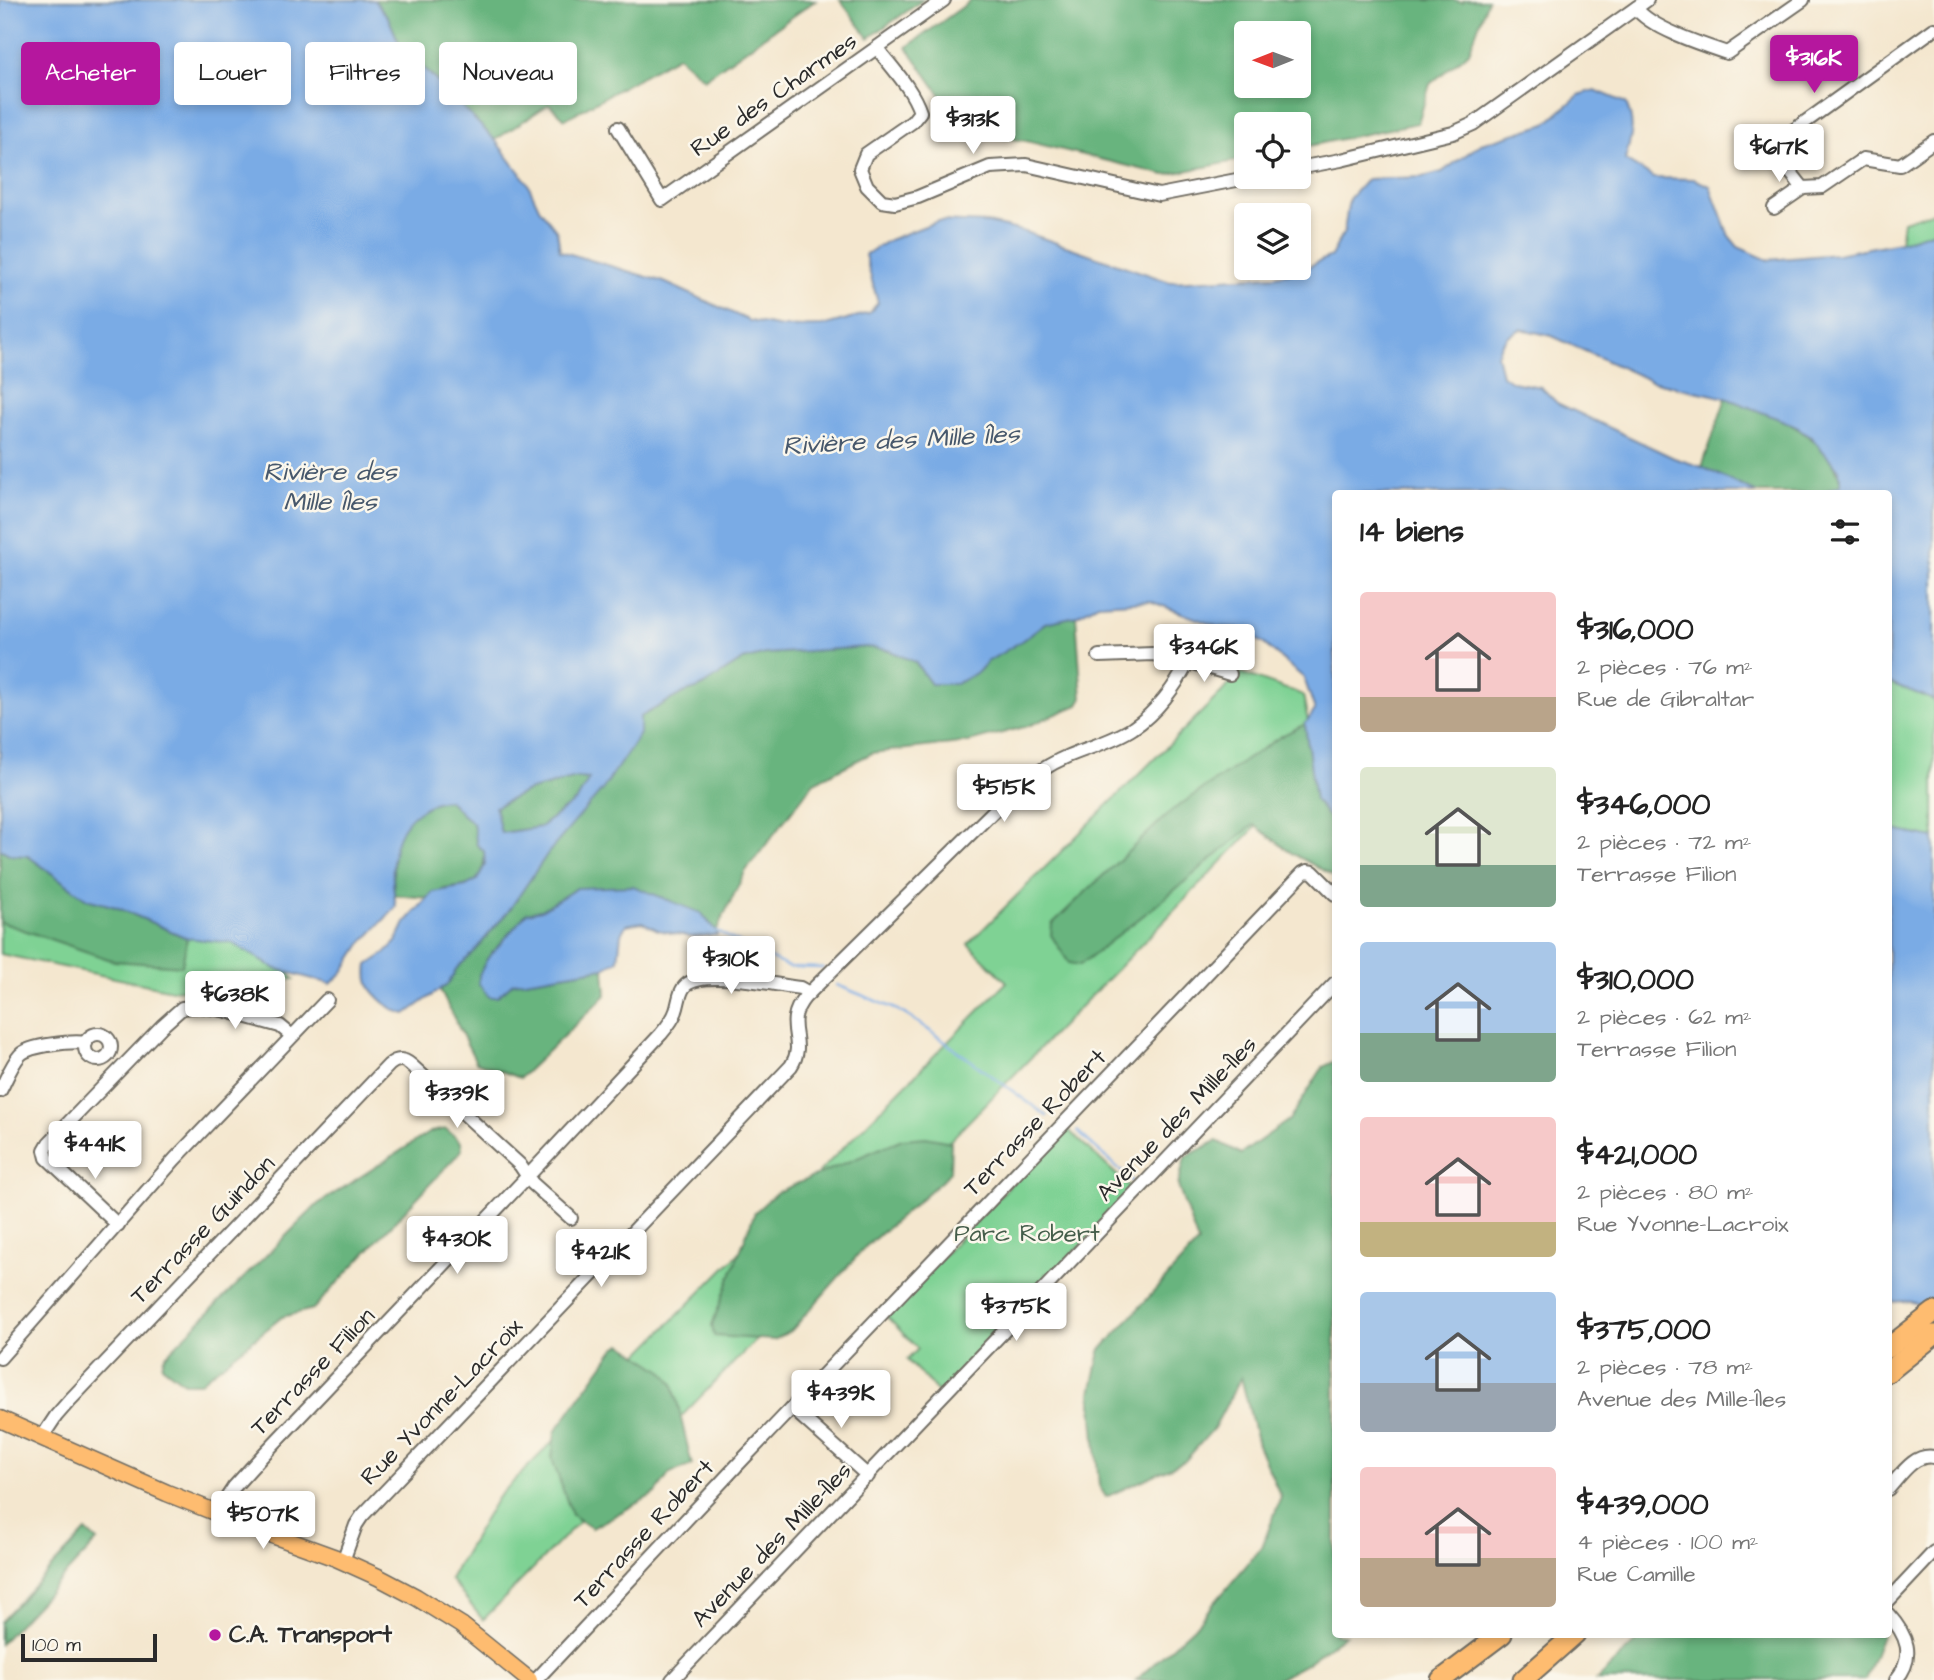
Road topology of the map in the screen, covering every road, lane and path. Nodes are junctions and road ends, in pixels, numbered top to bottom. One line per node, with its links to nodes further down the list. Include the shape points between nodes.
1 (944, 0): 6 (street, Rue des Charmes)
2 (1647, 0): 4 (street)
3 (1803, 0): 4 (street, via 1727,53 1660,26)
4 (1636, 8): 9 (street, via 1473,124 1453,133)
5 (1934, 29): 11 (street, via 1783,138 1781,160)
6 (877, 48): 7 (street, Rue des Charmes, via 662,200); 10 (street, via 920,112 866,154 859,169 881,201 918,197 990,167 1026,165 1159,195)
7 (618, 128)
8 (1934, 141): 11 (street, via 1900,165 1863,159 1822,187)
9 (1311, 166)
10 (1234, 180)
11 (1803, 188): 12 (street)
12 (1774, 208)
13 (1099, 656): 14 (street, via 1145,653)
14 (1188, 662): 15 (street); 18 (street, via 1138,725 1052,764 1013,792)
15 (1230, 674)
16 (1332, 891): 31 (street, Terrasse Robert, via 1306,871)
17 (1332, 986): 35 (street, Avenue des Mille-Îles)
18 (809, 993): 23 (street, Terrasse Filion, via 736,979 703,978 687,985 671,1022); 39 (street, Rue Yvonne-Lacroix, via 794,1017 798,1047 791,1066 362,1516)
19 (327, 1000): 20 (street)
20 (292, 1035): 25 (street); 25 (street, via 279,1026 211,1008 180,1010 49,1143 45,1153 51,1163)
21 (86, 1043): 22 (street, via 25,1051)
22 (0, 1091)
23 (528, 1177): 24 (street); 33 (street, Terrasse Guindon, via 520,1164 411,1065 405,1060 393,1062 70,1400); 37 (street, Terrasse Filion, via 272,1446)
24 (571, 1218)
25 (118, 1225): 29 (street)
26 (1934, 1312): 28 (highway)
27 (1934, 1335): 28 (highway)
28 (1902, 1345): 30 (highway)
29 (0, 1358)
30 (1892, 1364)
31 (792, 1408): 35 (street); 46 (street, Terrasse Robert)
32 (0, 1419): 33 (main road)
33 (42, 1437): 37 (main road)
34 (1934, 1457): 36 (street, via 1915,1460)
35 (868, 1476): 47 (street, Avenue des Mille-Îles)
36 (1892, 1485)
37 (217, 1513): 39 (main road)
38 (1934, 1552): 40 (street)
39 (343, 1560): 45 (main road, via 451,1618)
40 (1892, 1597)
41 (1892, 1619): 44 (street, via 1907,1642)
42 (1497, 1638): 48 (highway)
43 (1570, 1638): 49 (highway)
44 (1898, 1679)
45 (529, 1680)
46 (536, 1680)
47 (672, 1680)
48 (1441, 1680)
49 (1522, 1680)

